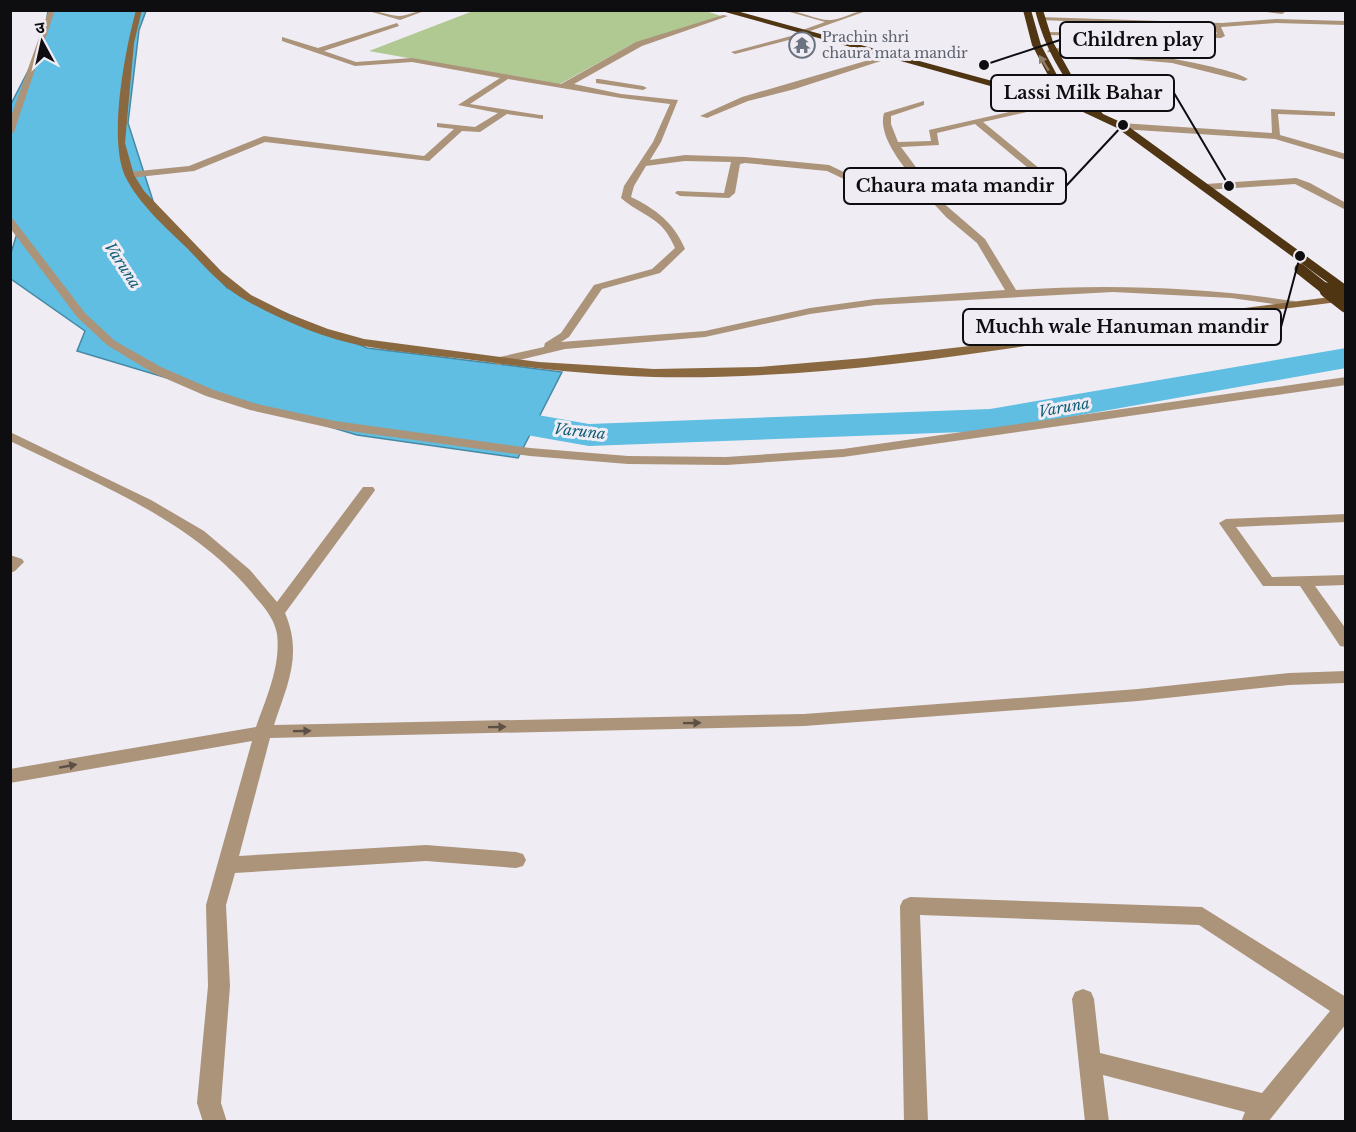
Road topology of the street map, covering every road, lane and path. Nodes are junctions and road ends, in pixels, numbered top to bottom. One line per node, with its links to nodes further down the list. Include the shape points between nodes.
1 (52, 10): 46 (street)
2 (139, 10): 52 (street, via 130,43 121,143)
3 (368, 10): 4 (street, via 400,18)
4 (424, 10)
5 (705, 10): 11 (highway)
6 (786, 10): 17 (lane)
7 (866, 10): 17 (lane)
8 (1027, 10): 36 (highway, one-way to 8, via 1039,55)
9 (1246, 10): 18 (street)
10 (1255, 10): 12 (street)
11 (723, 13): 23 (highway); 30 (street, via 639,44)
12 (1290, 13)
13 (1302, 13): 16 (street)
14 (1040, 14): 21 (street); 22 (highway)
15 (1346, 15): 16 (street)
16 (1314, 18): 18 (street); 19 (street)
17 (831, 22): 23 (lane)
18 (1250, 23): 21 (street)
19 (1346, 23)
20 (397, 25): 26 (street)
21 (1217, 25): 22 (street, via 1221,36)
22 (1045, 33): 25 (highway)
23 (801, 34): 27 (street); 28 (highway)
24 (285, 39): 26 (street)
25 (1050, 50): 31 (street, via 1147,56 1213,68); 40 (highway)
26 (316, 51): 29 (street, via 355,64 406,59)
27 (735, 52)
28 (884, 58): 35 (highway); 36 (highway); 39 (street, via 745,99)
29 (506, 77): 32 (street); 37 (street, via 462,104)
30 (578, 78): 32 (street); 33 (street)
31 (1244, 79)
32 (566, 85): 51 (street, via 675,102)
33 (643, 88)
34 (921, 103): 48 (street, via 887,115 886,125)
35 (1046, 105): 42 (street); 63 (highway, bridge, via 1104,124)
36 (1075, 108): 40 (highway)
37 (505, 112): 41 (street); 45 (street, via 480,129)
38 (1332, 114): 47 (street, via 1274,111)
39 (704, 116)
40 (1100, 116): 44 (highway)
41 (540, 117)
42 (976, 121): 48 (street, via 932,132 936,143); 53 (street)
43 (440, 125): 45 (street)
44 (1121, 126): 47 (street); 54 (highway)
45 (460, 128): 52 (street, via 426,159 264,139 199,167)
46 (10, 132)
47 (1276, 136): 49 (street)
48 (896, 146): 55 (street)
49 (1344, 155)
50 (741, 160): 51 (street, via 685,158); 55 (street, via 829,168 865,186); 56 (street, via 735,165 729,195)
51 (643, 164): 64 (street, via 626,198 648,209 675,232 680,249 656,271 598,287 565,335)
52 (129, 175): 65 (street, via 218,274 247,297 324,331 363,342)
53 (1054, 185)
54 (1206, 187): 57 (street, via 1296,181); 59 (highway)
55 (926, 189): 60 (street, via 951,217 979,238)
56 (680, 193)
57 (1346, 207)
58 (10, 222): 66 (street, via 81,315 111,343 157,370 255,407 335,425 530,452 704,461 843,453)
59 (1346, 292)
60 (1012, 293): 62 (street, via 1152,290); 64 (street, via 845,305 705,334 592,342)
61 (1346, 298): 62 (street)
62 (1294, 304): 65 (street, via 1047,340 768,370 654,373)
63 (1346, 305)
64 (542, 350): 65 (street)
65 (499, 361)
66 (1346, 381)
67 (10, 436): 74 (street, via 146,503 199,534 245,573)
68 (368, 490): 74 (street)
69 (1346, 518): 73 (street, via 1226,523 1268,582)
70 (10, 560): 71 (street, via 17,562)
71 (10, 568)
72 (1346, 580): 73 (street)
73 (1305, 582): 75 (street)
74 (277, 613): 77 (street, via 285,632 286,651)
75 (1346, 642)
76 (1346, 676): 77 (street, one-way to 76, via 804,720)
77 (263, 732): 78 (street, one-way to 77); 80 (street)
78 (10, 776)
79 (516, 860): 80 (street, via 426,853)
80 (228, 866): 85 (street, via 216,905 219,986 209,1103)
81 (1083, 999): 83 (street)
82 (1345, 1008): 84 (street); 86 (street, via 1202,916 910,906)
83 (1090, 1061): 84 (street); 87 (street)
84 (1259, 1114)
85 (215, 1122)
86 (916, 1122)
87 (1097, 1122)

